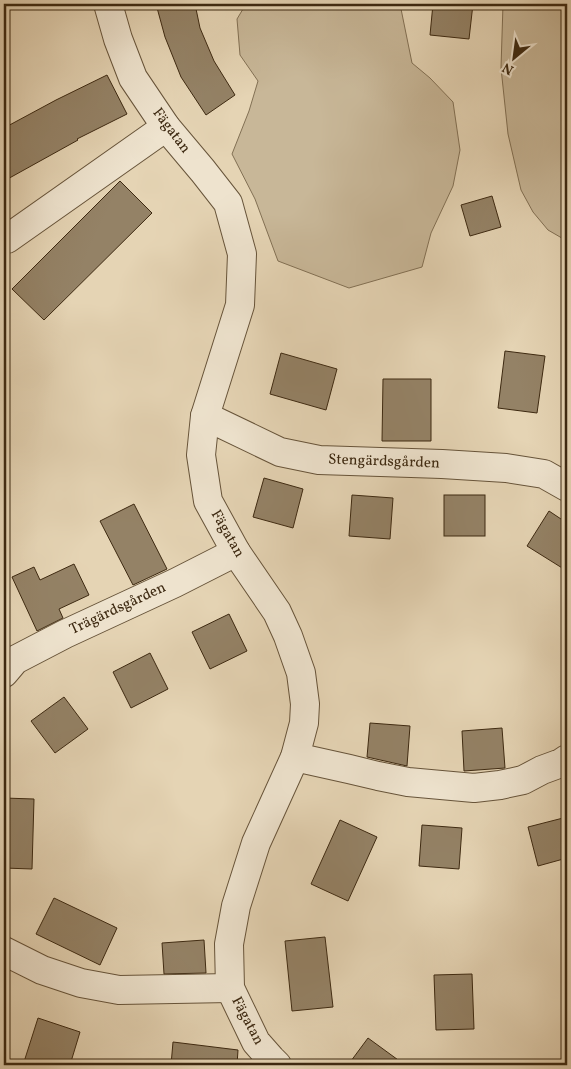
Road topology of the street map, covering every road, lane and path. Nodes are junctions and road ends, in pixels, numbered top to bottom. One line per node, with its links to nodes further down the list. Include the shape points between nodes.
1 (108, 4): 2 (street, Fägatan, via 133,78)
2 (166, 127): 3 (street); 4 (street, Fägatan, via 228,203 242,254 240,305)
3 (7, 239)
4 (205, 416): 5 (street, Stengärdsgården, via 280,452 319,460 506,468 544,474); 6 (street, Fägatan, via 201,455 208,501)
5 (567, 488)
6 (236, 552): 7 (street, Trägärdsgården, via 65,634 16,660); 8 (street, Fägatan, via 277,612 301,673 304,723)
7 (4, 673)
8 (295, 757): 9 (street, via 408,782 474,788 523,780); 11 (street, Fägatan, via 256,843 236,906 229,944)
9 (567, 758)
10 (4, 950): 11 (street, via 42,970 81,983 119,990)
11 (230, 988): 12 (street, Fägatan, via 256,1042)
12 (277, 1065)

